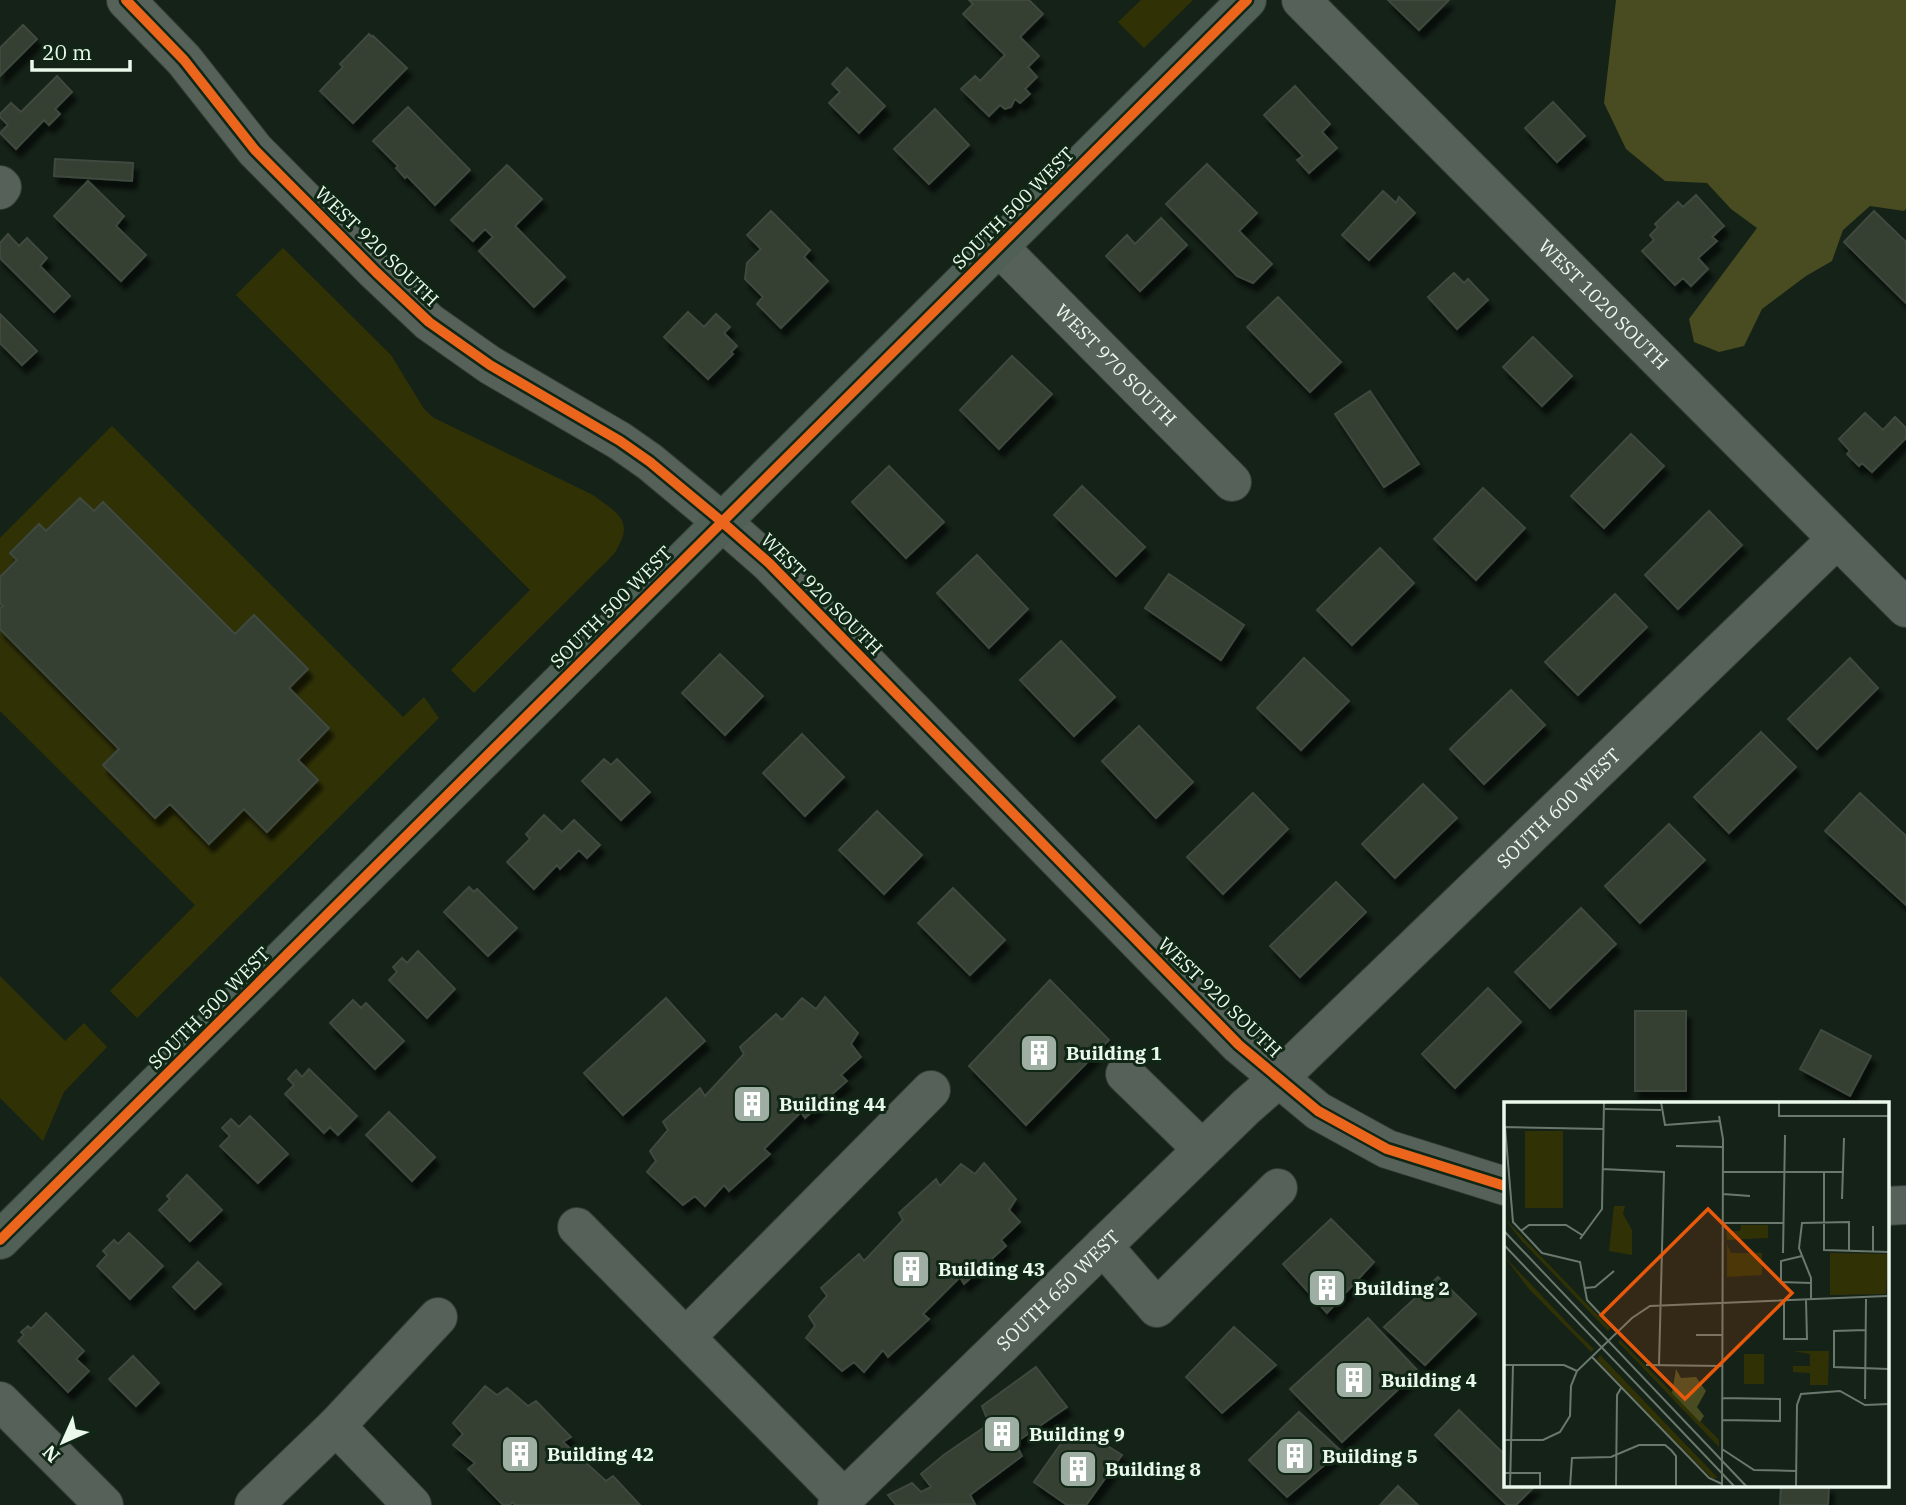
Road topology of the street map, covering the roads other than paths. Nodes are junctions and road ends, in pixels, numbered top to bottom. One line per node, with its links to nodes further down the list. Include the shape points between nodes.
1 (1247, 0): 4 (main road, SOUTH 500 WEST)
2 (1301, 0): 7 (street, WEST 1020 SOUTH)
3 (130, 1): 6 (street, WEST 920 SOUTH, via 255,150 429,321 490,365 620,441)
4 (999, 247): 5 (street, WEST 970 SOUTH); 6 (main road, SOUTH 500 WEST)
5 (1232, 482)
6 (722, 521): 10 (street, WEST 920 SOUTH, via 1239,1045); 18 (main road, SOUTH 500 WEST)
7 (1837, 540): 8 (street, WEST 1020 SOUTH); 10 (street, SOUTH 600 WEST)
8 (1906, 608)
9 (1125, 1074): 12 (street)
10 (1279, 1078): 12 (street, SOUTH 650 WEST); 13 (street, WEST 920 SOUTH, via 1318,1111 1387,1149)
11 (931, 1090): 21 (street)
12 (1202, 1149): 19 (street, SOUTH 650 WEST)
13 (1504, 1186)
14 (1278, 1188): 19 (street, via 1157,1308)
15 (1906, 1205): 16 (street)
16 (1888, 1206)
17 (577, 1227): 21 (street)
18 (0, 1240)
19 (1103, 1245): 24 (street, SOUTH 650 WEST)
20 (438, 1317): 23 (street)
21 (686, 1337): 24 (street)
22 (0, 1401): 25 (street)
23 (336, 1426): 26 (street); 27 (street)
24 (840, 1502)
25 (104, 1505)
26 (254, 1505)
27 (412, 1505)

